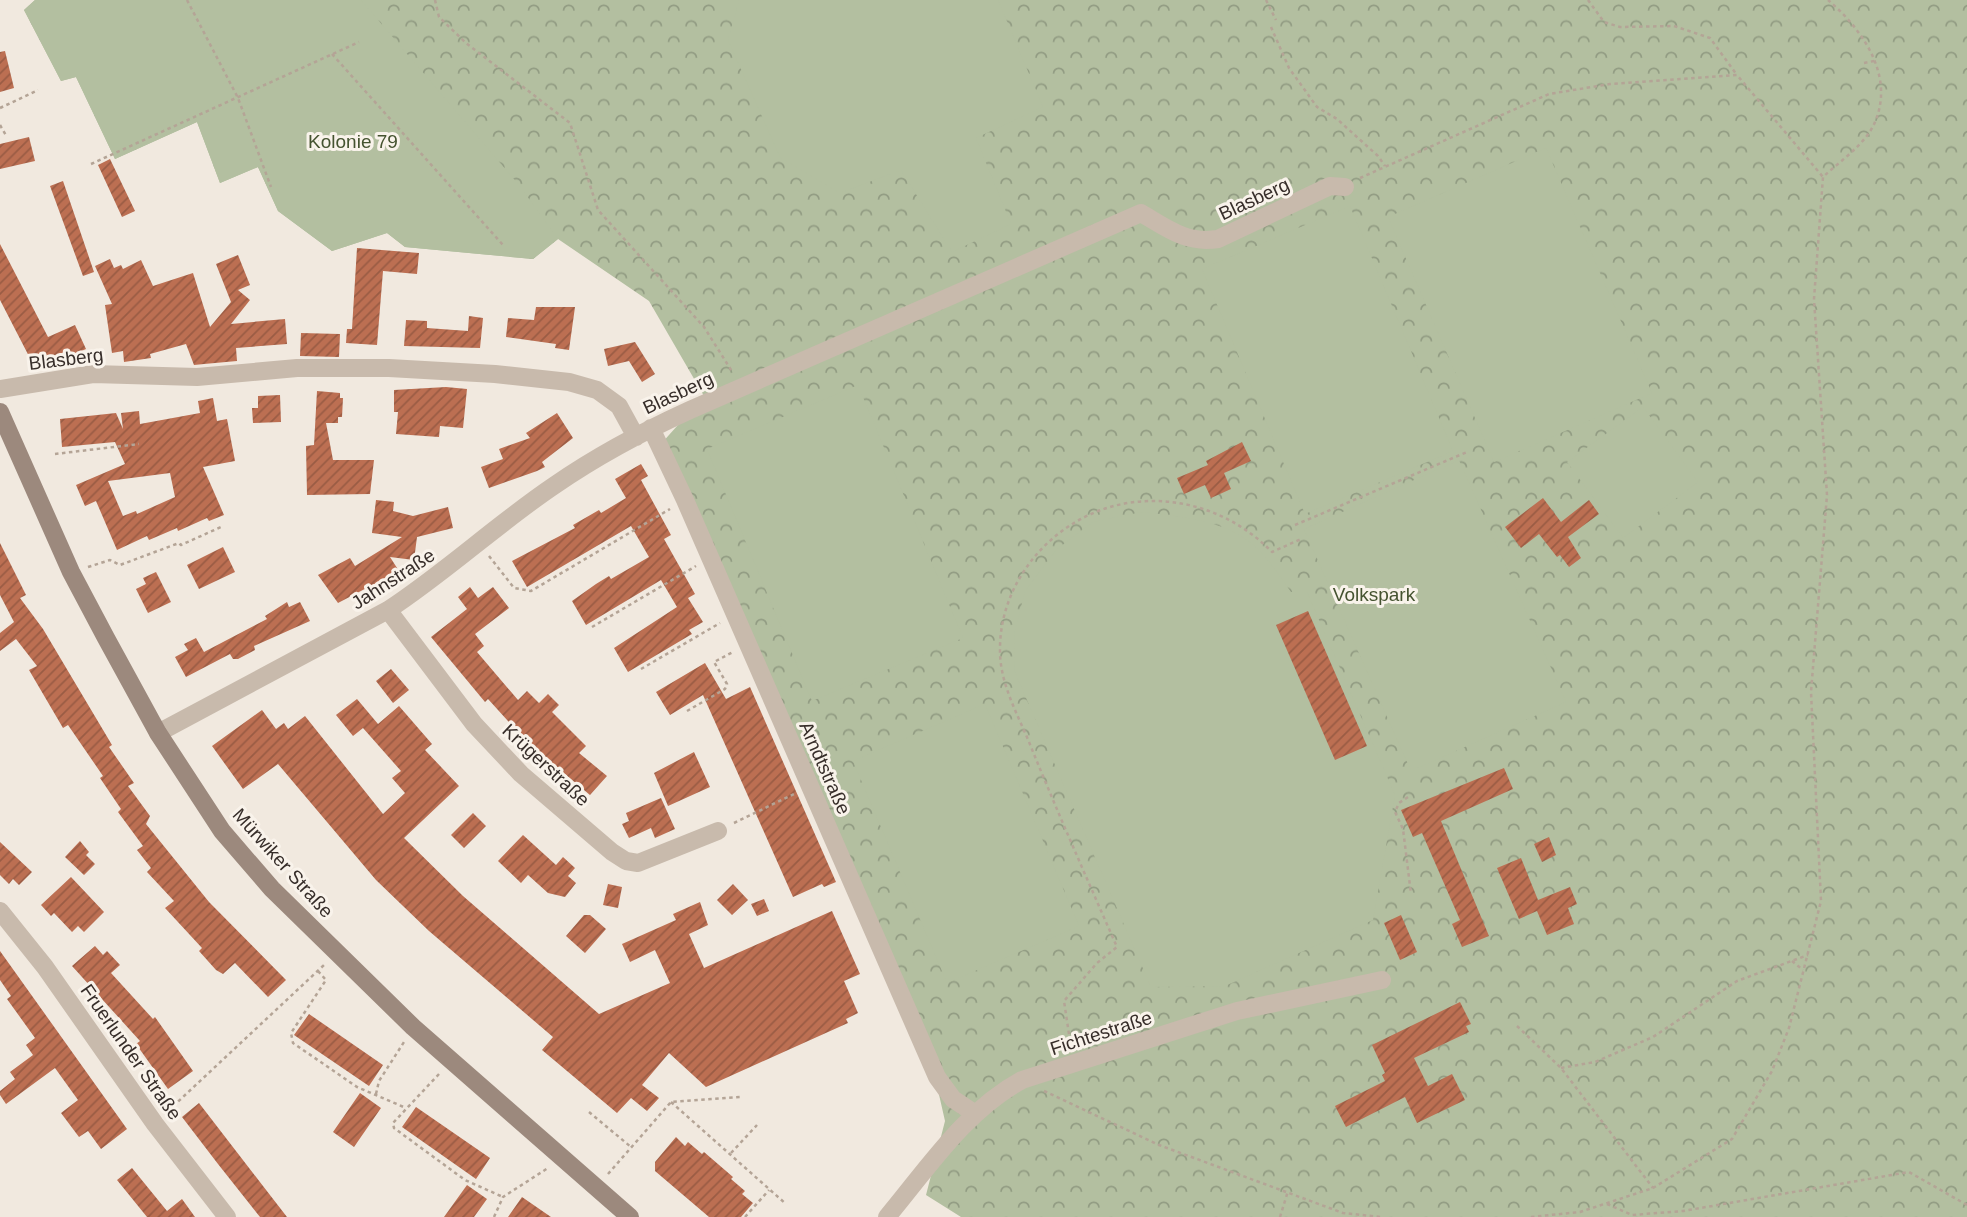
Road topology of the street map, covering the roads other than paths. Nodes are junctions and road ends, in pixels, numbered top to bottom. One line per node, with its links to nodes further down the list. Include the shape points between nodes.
1 (1345, 187): 4 (street, Blasberg, via 1330,186 1219,239 1199,242 1185,239 1141,213)
2 (0, 389): 4 (street, Blasberg, via 93,374 197,377 297,368 495,374 569,382 597,390)
3 (0, 412): 6 (main road, Mürwiker Straße, via 71,572)
4 (643, 433): 5 (street, Jahnstraße, via 555,485); 10 (street, Arndtstraße, via 685,500 937,1077 953,1099)
5 (388, 610): 6 (street, Jahnstraße); 7 (street, Krügerstraße, via 474,724 522,774 619,857 638,863)
6 (158, 733): 12 (main road, Mürwiker Straße, via 222,831 272,889 413,1027)
7 (718, 831)
8 (0, 911): 11 (street, Fruerlunder Straße)
9 (1382, 980): 10 (street, Fichtestraße, via 1237,1012 1022,1080)
10 (974, 1113): 13 (street, Fichtestraße)
11 (227, 1217)
12 (630, 1217)
13 (887, 1217)

